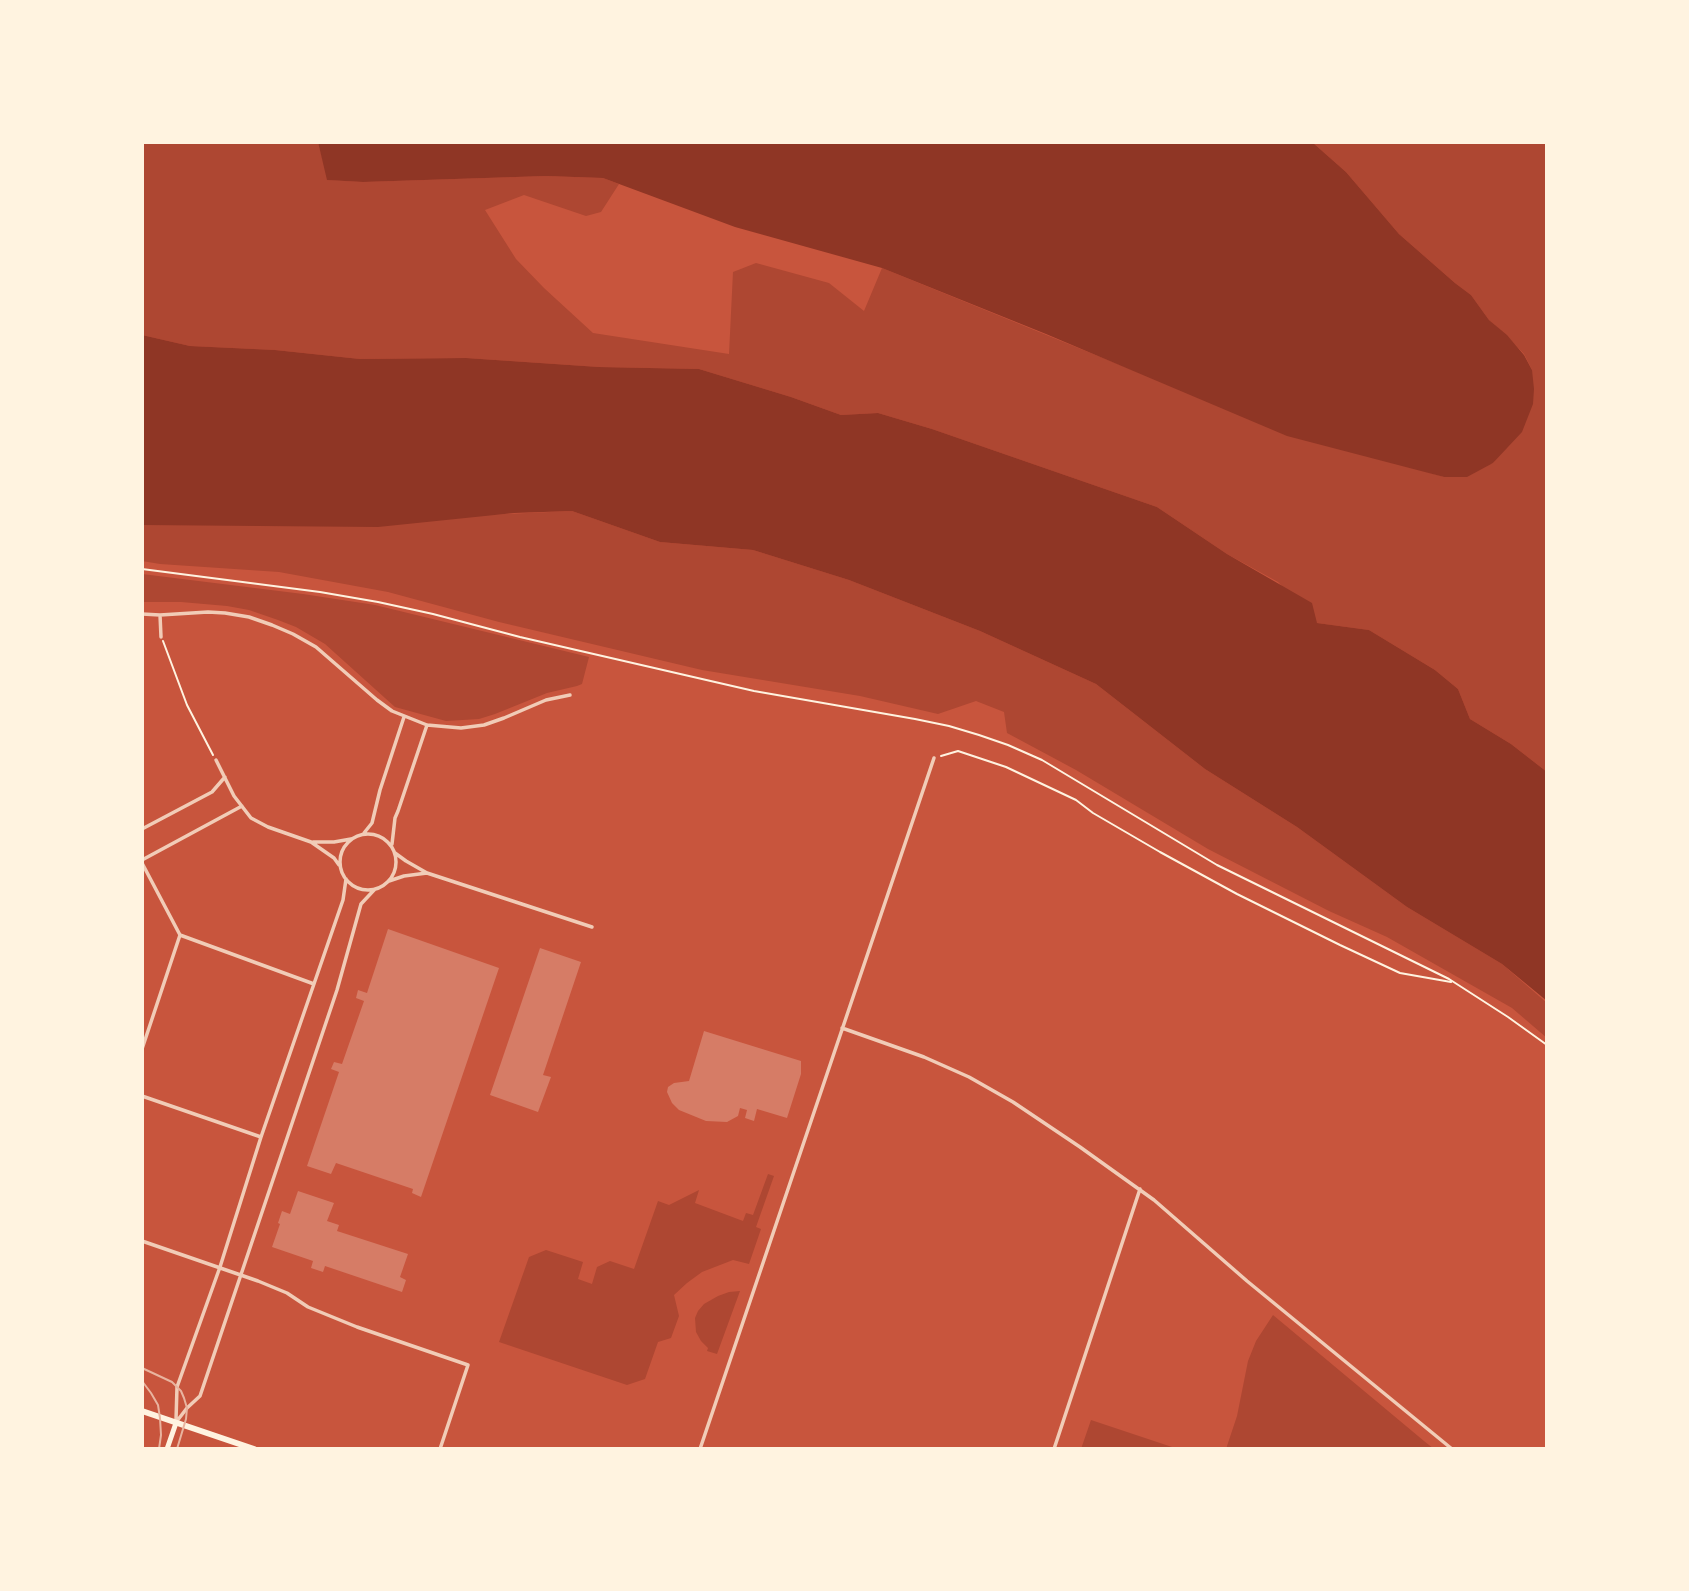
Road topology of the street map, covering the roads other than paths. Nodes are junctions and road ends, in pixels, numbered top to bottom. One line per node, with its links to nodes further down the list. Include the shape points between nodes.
1 (142, 614): 2 (street)
2 (160, 615): 3 (street); 5 (street, via 225,613 272,625 316,648 384,706)
3 (161, 637)
4 (570, 695): 6 (street, via 484,725)
5 (404, 716): 6 (street); 12 (street, via 372,823)
6 (427, 725): 15 (street, via 395,818)
7 (934, 758): 26 (street)
8 (216, 760): 9 (street)
9 (225, 777): 10 (street); 11 (street, via 212,792)
10 (242, 806): 14 (street, via 251,818 268,827); 17 (street)
11 (142, 829)
12 (363, 834): 13 (street); 15 (street, via 379,836)
13 (351, 839): 14 (street); 18 (street)
14 (311, 842): 18 (street)
15 (392, 846): 16 (street)
16 (395, 853): 19 (street); 21 (street, via 396,868)
17 (142, 861): 24 (street)
18 (340, 866): 20 (street)
19 (427, 873): 21 (street); 23 (street)
20 (346, 879): 22 (street, via 364,890); 25 (street)
21 (388, 882): 22 (street)
22 (375, 889): 33 (street, via 361,904 337,990)
23 (592, 927)
24 (180, 935): 25 (street); 27 (street)
25 (314, 984): 29 (street)
26 (842, 1028): 30 (street, via 932,1060 985,1086); 39 (street)
27 (142, 1049)
28 (142, 1096): 29 (street)
29 (261, 1137): 32 (street)
30 (1140, 1189): 40 (street); 41 (street)
31 (142, 1241): 32 (street)
32 (220, 1266): 33 (street); 35 (street, via 177,1387)
33 (241, 1274): 35 (street, via 200,1396); 38 (street, via 357,1327 468,1365)
34 (142, 1411): 35 (main road)
35 (176, 1423): 36 (main road); 37 (main road)
36 (167, 1449)
37 (254, 1449)
38 (440, 1449)
39 (700, 1449)
40 (1054, 1449)
41 (1452, 1449)

